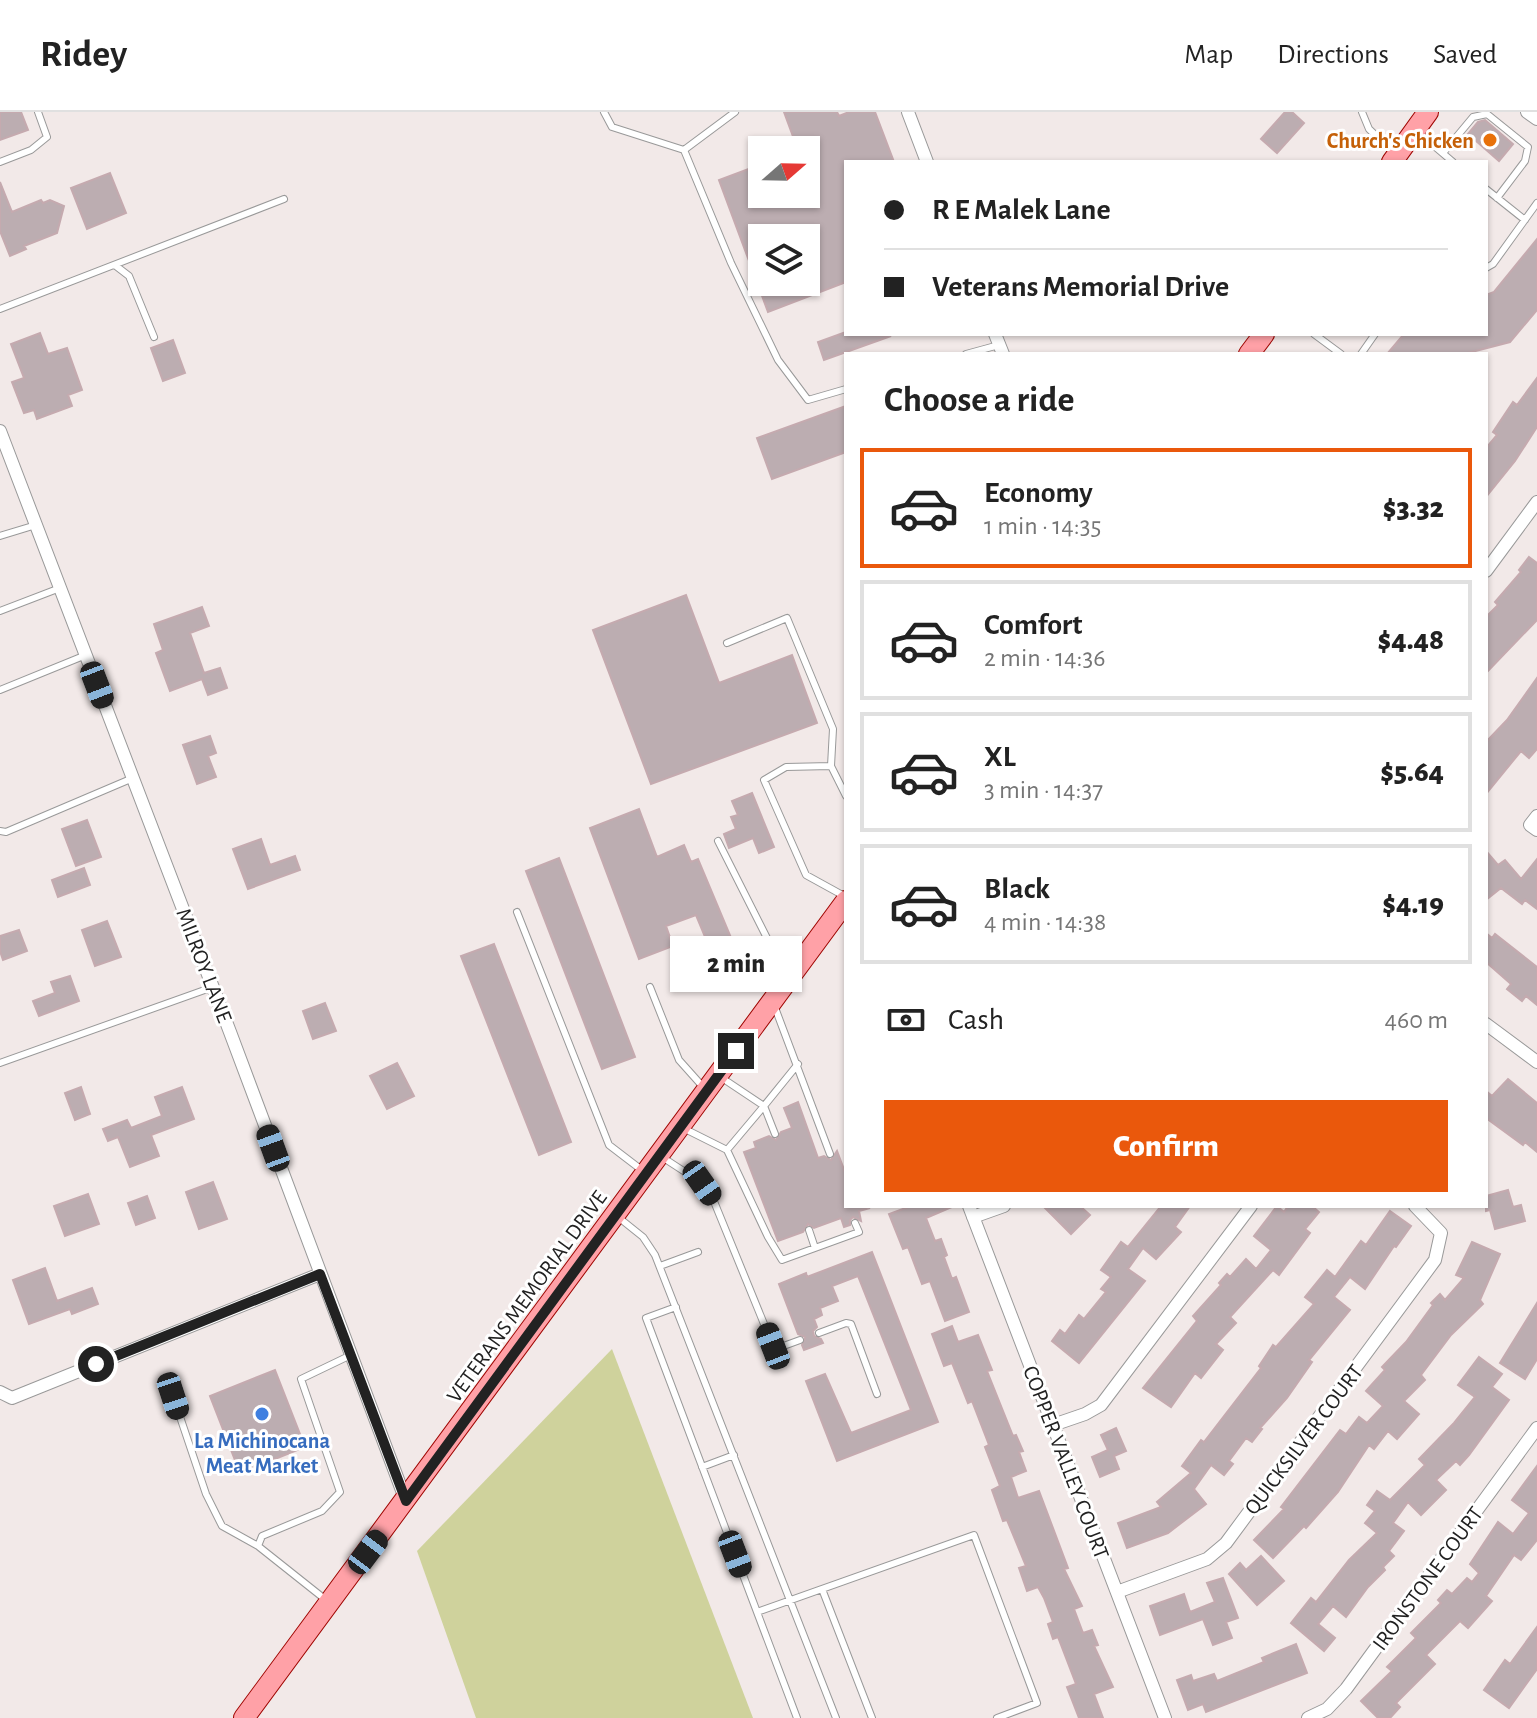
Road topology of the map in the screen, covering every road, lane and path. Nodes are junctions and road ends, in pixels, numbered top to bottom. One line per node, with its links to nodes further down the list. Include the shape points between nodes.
1 (38, 112): 15 (lane, via 47,137)
2 (604, 112): 10 (lane, via 612,127)
3 (735, 112): 10 (lane)
4 (908, 112): 13 (street)
5 (1362, 112): 12 (lane)
6 (1428, 112): 9 (main road)
7 (1527, 112): 8 (street)
8 (1537, 119)
9 (1415, 130): 11 (lane); 12 (main road)
10 (684, 150): 29 (lane, via 778,360 808,400)
11 (1443, 153): 14 (lane); 17 (lane, via 1473,117 1487,114 1528,147 1525,161)
12 (1394, 159)
13 (926, 160)
14 (1451, 160)
15 (0, 162)
16 (1488, 191): 17 (lane)
17 (1497, 198): 20 (lane)
18 (284, 199): 21 (lane)
19 (1537, 203): 20 (lane)
20 (1525, 220): 22 (lane)
21 (116, 266): 23 (lane); 25 (lane, via 129,276)
22 (1488, 267)
23 (0, 309)
24 (1317, 336): 28 (lane)
25 (154, 337)
26 (999, 344): 27 (lane)
27 (973, 352)
28 (1338, 352)
29 (844, 390)
30 (0, 431): 32 (street, MILROY LANE)
31 (1537, 502): 34 (street)
32 (36, 525): 33 (lane); 35 (street, MILROY LANE)
33 (0, 536)
34 (1488, 568)
35 (60, 588): 36 (lane); 38 (street, MILROY LANE)
36 (0, 611)
37 (727, 643): 40 (lane, via 787,618 833,729)
38 (86, 655): 39 (lane); 41 (street, MILROY LANE)
39 (0, 690)
40 (831, 766): 42 (lane); 45 (lane, via 786,767 764,780 806,875)
41 (133, 778): 43 (lane); 49 (street, MILROY LANE)
42 (844, 792)
43 (0, 831)
44 (718, 841): 48 (lane, via 768,940)
45 (844, 898)
46 (844, 902): 48 (main road, VETERANS MEMORIAL DRIVE)
47 (517, 912): 63 (lane, via 609,1145)
48 (800, 965): 51 (main road, VETERANS MEMORIAL DRIVE)
49 (213, 987): 54 (lane); 74 (street, MILROY LANE)
50 (650, 987): 56 (lane, via 679,1060)
51 (772, 1002): 55 (lane); 56 (main road, VETERANS MEMORIAL DRIVE)
52 (1488, 1025): 53 (street)
53 (1537, 1062)
54 (0, 1063)
55 (798, 1064): 57 (lane); 61 (lane)
56 (712, 1083): 57 (lane); 58 (main road, VETERANS MEMORIAL DRIVE)
57 (764, 1106): 59 (lane); 60 (lane)
58 (680, 1126): 60 (lane); 62 (main road, VETERANS MEMORIAL DRIVE)
59 (775, 1134)
60 (727, 1150): 71 (lane, via 782,1260)
61 (830, 1154)
62 (659, 1155): 63 (main road, VETERANS MEMORIAL DRIVE); 77 (lane, via 702,1183 713,1199 773,1346)
63 (646, 1173): 68 (main road, VETERANS MEMORIAL DRIVE)
64 (993, 1208): 67 (street)
65 (1249, 1208): 82 (street, via 1101,1405)
66 (1417, 1208): 89 (street, QUICKSILVER COURT, via 1441,1233 1435,1260 1226,1543 1207,1559)
67 (971, 1212): 82 (street, COPPER VALLEY COURT)
68 (615, 1215): 73 (lane, via 643,1237); 86 (main road, VETERANS MEMORIAL DRIVE)
69 (855, 1223): 71 (lane, via 859,1232)
70 (809, 1230): 71 (lane)
71 (815, 1248)
72 (698, 1252): 73 (lane)
73 (660, 1266): 75 (lane)
74 (320, 1274): 78 (street, MILROY LANE); 79 (street, via 12,1398)
75 (676, 1307): 84 (lane); 85 (lane, via 646,1318)
76 (819, 1333): 80 (lane, via 851,1324)
77 (800, 1340)
78 (351, 1355): 86 (street, MILROY LANE); 87 (lane, via 301,1379 340,1492 322,1511 262,1536)
79 (0, 1392)
80 (877, 1394)
81 (173, 1396): 87 (lane, via 222,1526)
82 (1053, 1425): 89 (street, COPPER VALLEY COURT)
83 (1537, 1428): 99 (street, IRONSTONE COURT, via 1346,1689 1327,1709)
84 (734, 1455): 85 (lane); 90 (lane)
85 (702, 1467): 92 (lane)
86 (406, 1501): 91 (main road, VETERANS MEMORIAL DRIVE)
87 (258, 1546): 91 (lane)
88 (822, 1589): 90 (lane); 96 (lane); 97 (lane, via 974,1535 1037,1703)
89 (1117, 1592): 98 (street, COPPER VALLEY COURT)
90 (790, 1600): 92 (lane); 95 (lane)
91 (331, 1603): 93 (main road, VETERANS MEMORIAL DRIVE)
92 (757, 1612): 94 (lane)
93 (244, 1718)
94 (797, 1718)
95 (836, 1718)
96 (872, 1718)
97 (997, 1718)
98 (1165, 1718)
99 (1308, 1718)

